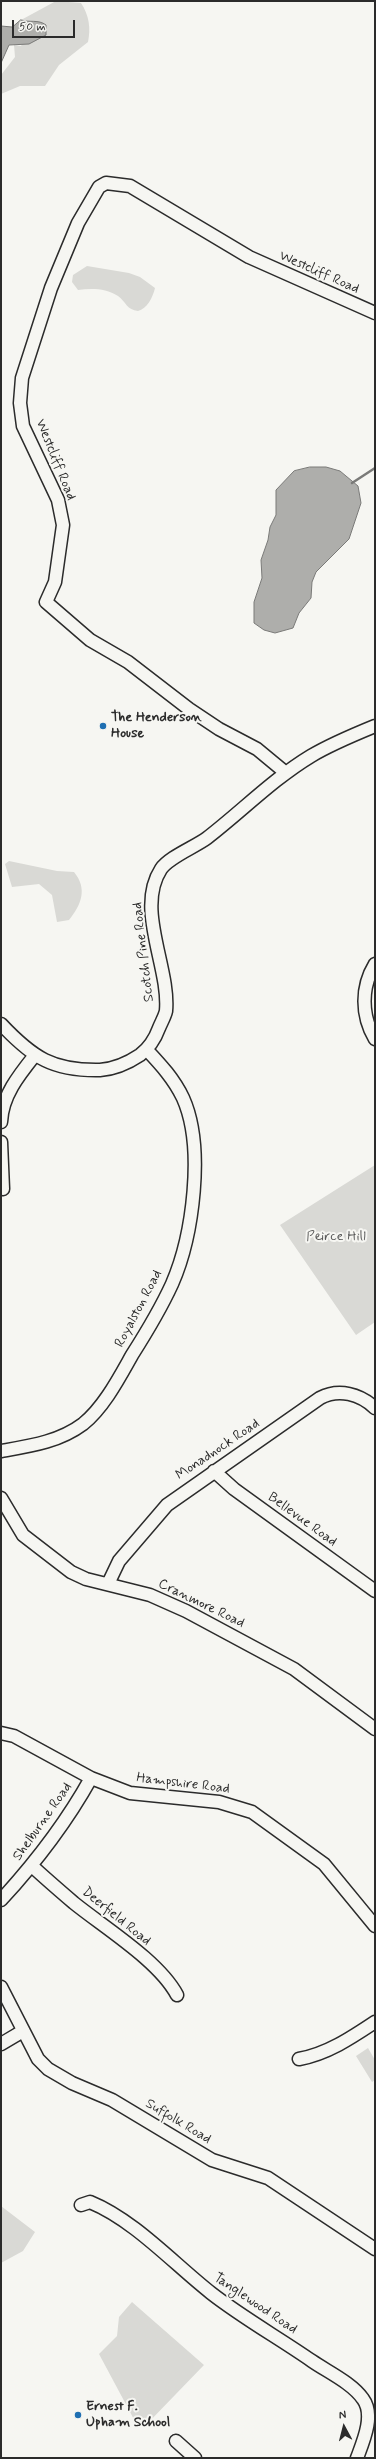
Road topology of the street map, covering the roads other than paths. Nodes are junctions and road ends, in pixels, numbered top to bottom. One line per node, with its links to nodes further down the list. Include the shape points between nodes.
1 (375, 313): 3 (street, Westcliff Road, via 249,257 130,186 106,183 100,186 91,198 78,223 51,288 22,378 20,402 23,426 58,500 63,525 55,582 46,602 90,640 128,662 189,709 257,750)
2 (375, 726): 3 (street, Scotch Pine Road, via 329,746)
3 (286, 773): 7 (street, Scotch Pine Road, via 206,838 163,867 158,876 152,896 152,910 164,977 166,1012)
4 (375, 964): 6 (street, via 366,983 364,1001 367,1021)
5 (1, 1024): 8 (street, Scotch Pine Road)
6 (375, 1039)
7 (147, 1050): 8 (street, Scotch Pine Road, via 128,1064 102,1070 60,1068); 13 (street, Royalston Road, via 168,1073 183,1098 193,1137 194,1186 189,1221 172,1283 127,1364 88,1420 52,1440)
8 (35, 1055): 9 (street, via 16,1077 2,1110)
9 (1, 1122)
10 (1, 1142): 11 (street)
11 (3, 1189)
12 (375, 1408): 14 (street, Monadnock Road, via 354,1395 327,1395)
13 (1, 1451)
14 (214, 1471): 16 (street, Monadnock Road, via 163,1509 117,1564); 17 (street, Bellevue Road, via 234,1489)
15 (1, 1498): 16 (street, Cranmore Road, via 20,1531 31,1543 77,1575)
16 (108, 1584): 18 (street, Cranmore Road, via 173,1604 282,1662)
17 (375, 1591)
18 (375, 1729)
19 (1, 1733): 20 (street, Hampshire Road, via 14,1736)
20 (91, 1778): 21 (street, Shelburne Road); 23 (street, Hampshire Road, via 135,1795 219,1802 252,1812 324,1864)
21 (32, 1866): 22 (street, Shelburne Road); 25 (street, Deerfield Road, via 135,1950)
22 (1, 1900)
23 (374, 1922)
24 (1, 1987): 27 (street, Suffolk Road)
25 (177, 1995)
26 (375, 2022): 29 (street, via 349,2039 314,2056)
27 (23, 2031): 28 (street); 31 (street, Suffolk Road, via 38,2059 48,2069 72,2083 112,2100 212,2160 268,2178)
28 (1, 2044)
29 (299, 2059)
30 (81, 2205): 34 (street, Tanglewood Road, via 90,2202 114,2213 212,2295 348,2386 363,2400 368,2410 367,2426)
31 (375, 2249)
32 (176, 2441): 33 (street)
33 (195, 2458)
34 (357, 2458)

